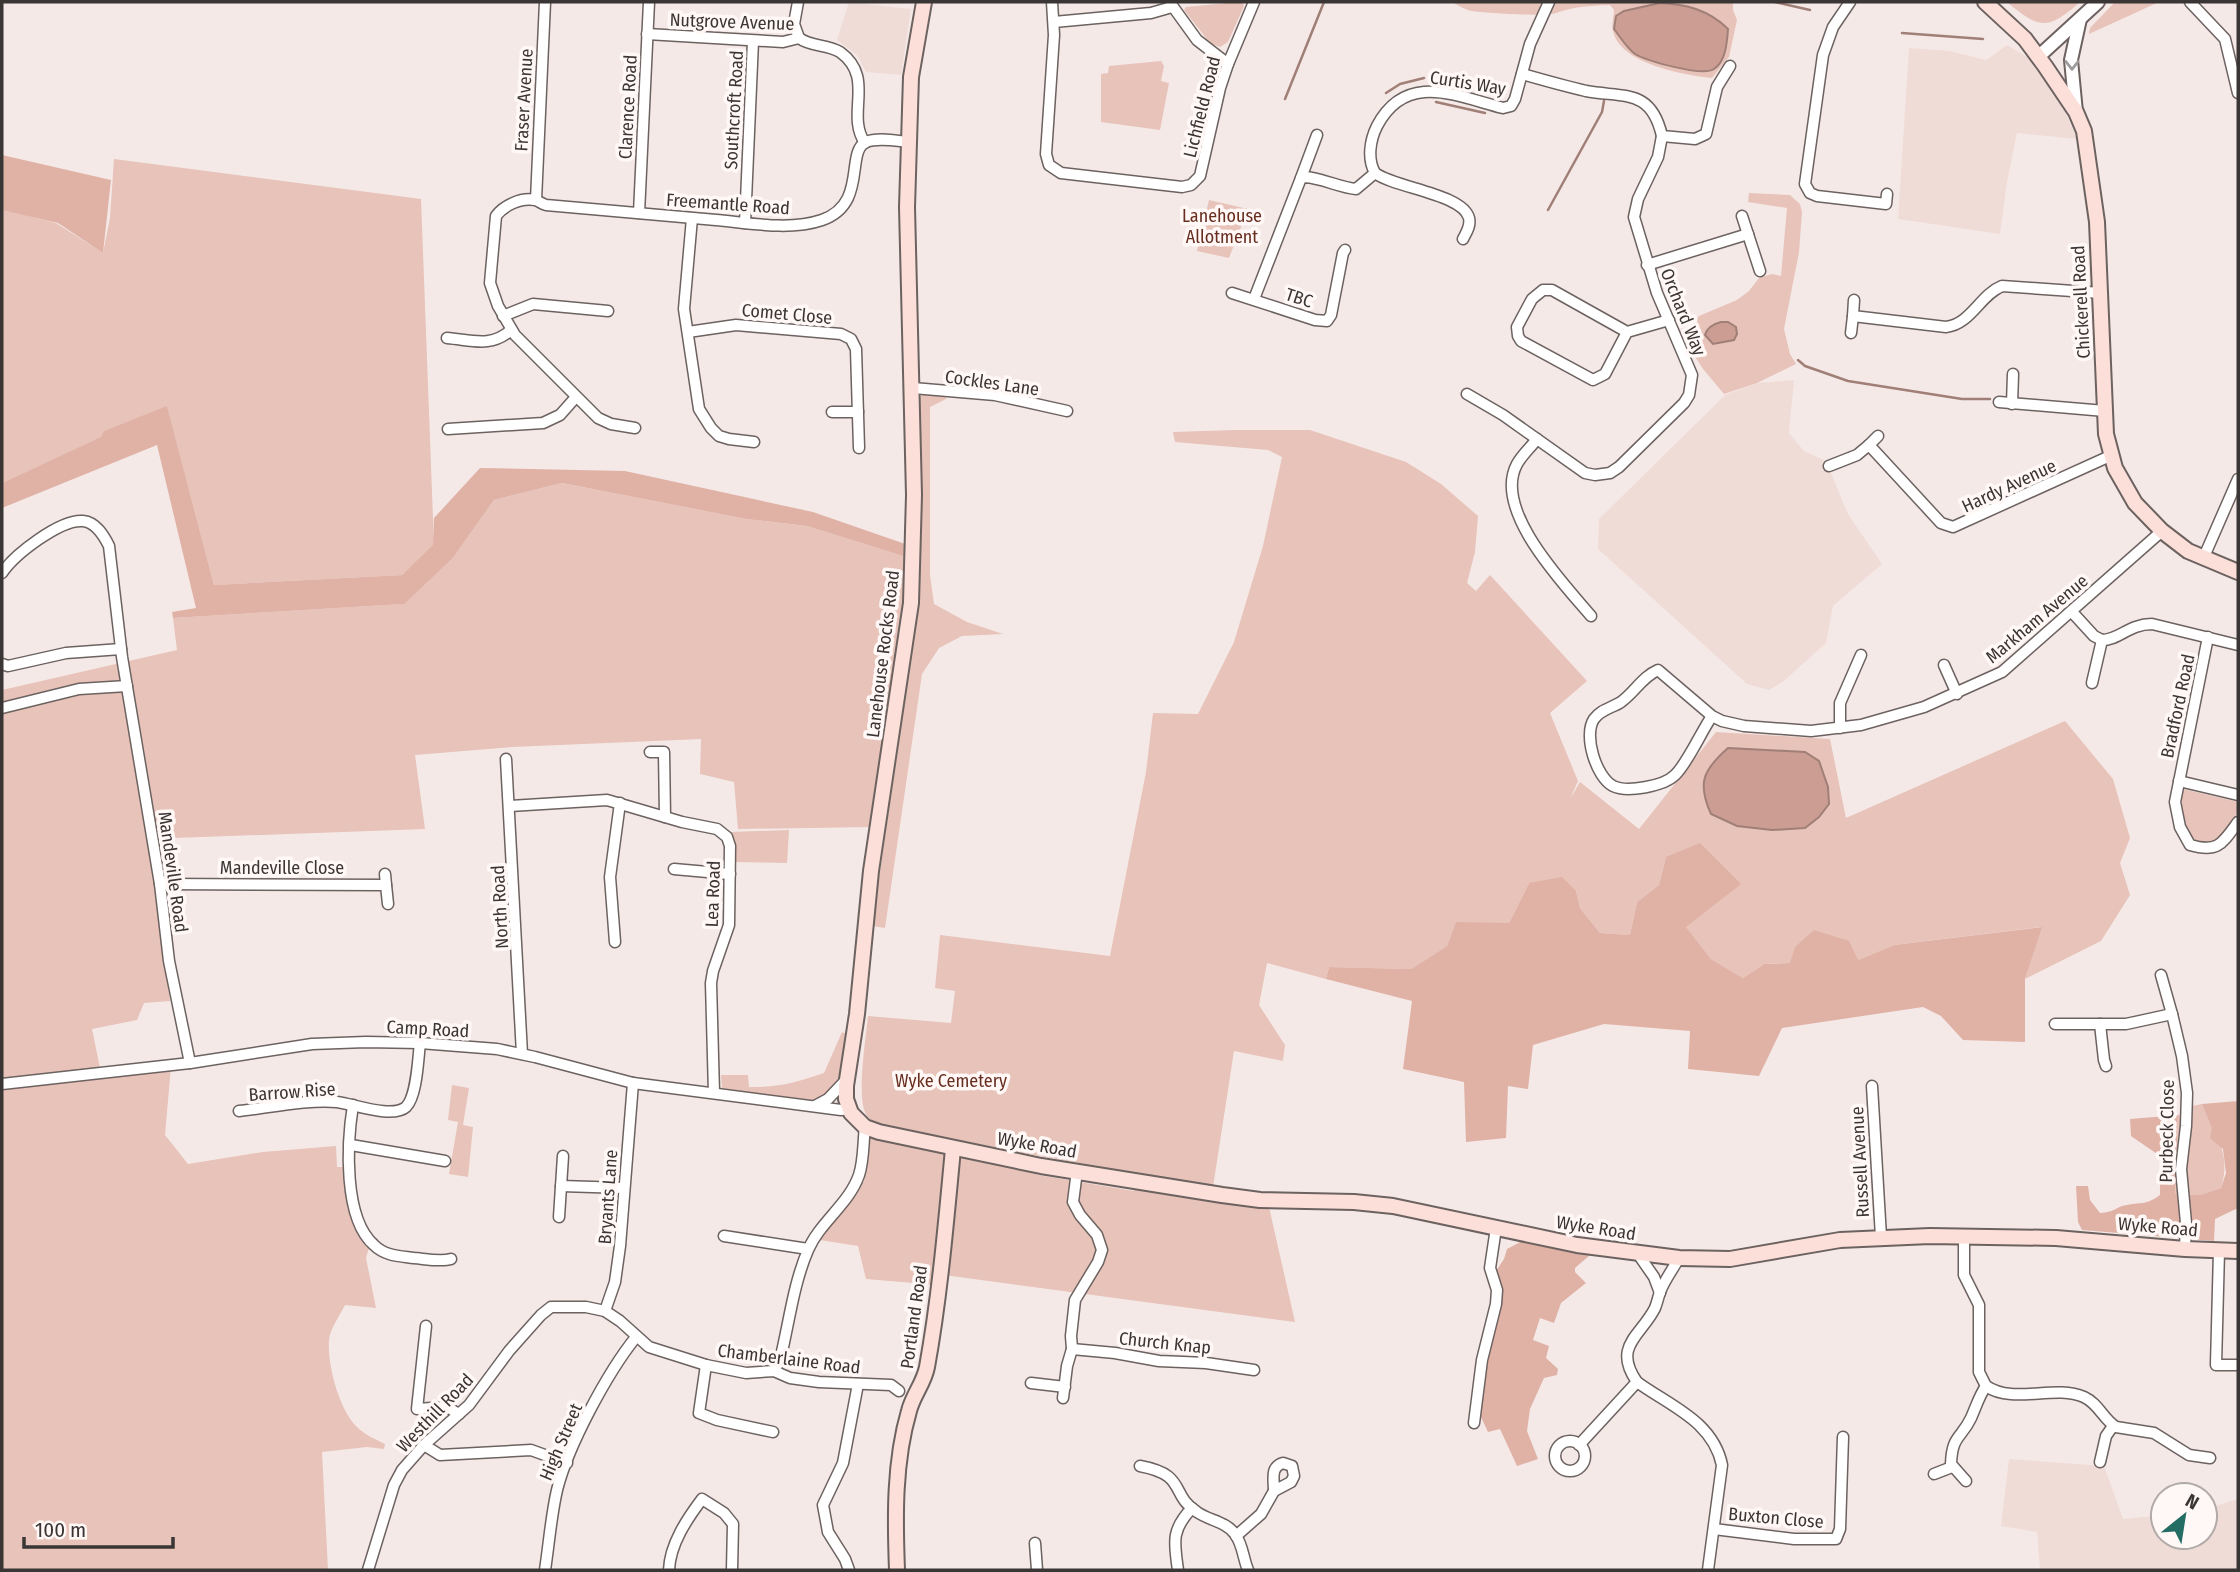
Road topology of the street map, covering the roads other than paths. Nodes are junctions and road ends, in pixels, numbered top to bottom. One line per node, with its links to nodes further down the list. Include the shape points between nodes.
1 (545, 2): 32 (street, Fraser Avenue)
2 (649, 2): 15 (street, Clarence Road)
3 (798, 2): 17 (street, via 794,24)
4 (924, 2): 28 (main road, Lanehouse Rocks Road, via 911,77)
5 (1052, 2): 14 (street)
6 (1254, 2): 21 (street, Lichfield Road)
7 (1549, 2): 23 (street, Curtis Way)
8 (1850, 2): 33 (street, via 1833,27 1823,55 1805,184 1817,196)
9 (1985, 2): 20 (main road, Chickerell Road)
10 (2098, 2): 13 (street)
11 (2190, 2): 18 (street)
12 (1171, 5): 14 (street, via 1151,13); 21 (street, via 1197,40)
13 (2080, 19): 20 (street); 25 (street, one-way to 25, via 2071,60)
14 (1054, 22): 21 (street, Lichfield Road, via 1046,158 1061,173 1191,186 1202,171)
15 (647, 34): 19 (street, Nutgrove Avenue); 34 (street, Clarence Road)
16 (2238, 36): 18 (street)
17 (799, 38): 19 (street, Nutgrove Avenue); 29 (street, Nutgrove Avenue, via 835,50 855,69 859,131)
18 (2225, 39): 24 (street)
19 (753, 41): 37 (street, Southcroft Road)
20 (2038, 57): 25 (main road, Chickerell Road)
21 (1228, 64)
22 (1730, 66): 27 (street, via 1719,81 1706,134 1695,139)
23 (1522, 74): 27 (street, via 1640,101 1657,116); 30 (street, Curtis Way, via 1514,102 1507,108 1429,91 1396,101 1372,136 1370,155)
24 (2238, 93)
25 (2076, 112): 44 (main road, Chickerell Road, via 2091,172)
26 (1317, 135): 31 (street)
27 (1662, 136): 41 (street, Orchard Way, via 1634,216)
28 (909, 142): 29 (street); 57 (main road, Lanehouse Rocks Road)
29 (864, 143): 37 (street, Freemantle Road, via 857,153 850,195 834,215 805,224)
30 (1375, 173): 31 (street, via 1356,189); 39 (street, via 1461,206 1469,217)
31 (1301, 178): 45 (street)
32 (536, 200): 34 (street, Freemantle Road, via 546,205); 48 (street, via 514,202 496,216 490,284)
33 (1886, 204)
34 (639, 213): 36 (street, Freemantle Road)
35 (1742, 216): 38 (street)
36 (692, 218): 37 (street, Freemantle Road); 52 (street, via 684,303)
37 (745, 223)
38 (1748, 234): 41 (street); 42 (street)
39 (1463, 239)
40 (1345, 250): 45 (street, TBC, via 1327,321)
41 (1647, 265): 50 (street, Orchard Way)
42 (1760, 271)
43 (1232, 293): 45 (street, TBC)
44 (2101, 293): 49 (street, via 2002,286 1959,324 1949,327); 63 (main road, Chickerell Road)
45 (1254, 299)
46 (1854, 300): 49 (street)
47 (608, 311): 48 (street, via 533,304)
48 (503, 316): 51 (street)
49 (1853, 316): 54 (street)
50 (1669, 320): 53 (street); 69 (street, Orchard Way, via 1692,375 1689,395 1619,467 1610,473 1586,473)
51 (510, 330): 55 (street, via 493,341); 59 (street)
52 (688, 332): 65 (street, Comet Close, via 736,325 847,336 856,349); 70 (street, via 704,419 724,438)
53 (1627, 332): 53 (street, via 1552,290 1543,290 1532,299 1517,327 1521,341 1593,380 1605,373)
54 (1851, 332)
55 (447, 338)
56 (2014, 374): 61 (street)
57 (912, 388): 62 (street, Cockles Lane, via 995,395); 116 (main road, Lanehouse Rocks Road, via 911,603)
58 (1468, 394): 69 (street, Orchard Way)
59 (576, 397): 66 (street, via 603,421); 67 (street, via 559,415 543,423)
60 (1999, 402): 61 (street)
61 (2012, 404): 63 (street)
62 (1067, 411)
63 (2105, 411): 73 (main road, Chickerell Road)
64 (832, 412): 65 (street)
65 (858, 412): 72 (street, Comet Close)
66 (635, 428)
67 (448, 429)
68 (1878, 436): 71 (street)
69 (1537, 439): 81 (street, via 1516,465 1512,483 1518,512 1533,544)
70 (754, 442)
71 (1869, 445): 73 (street, Hardy Avenue, via 1941,523 1953,527); 74 (street)
72 (859, 448)
73 (2110, 456): 76 (main road, Chickerell Road, via 2131,497)
74 (1829, 466)
75 (2238, 479): 77 (street)
76 (2162, 531): 77 (main road, Chickerell Road); 80 (street, Markham Avenue)
77 (2203, 559): 78 (main road, Chickerell Road)
78 (2238, 572)
79 (2, 573): 85 (street, Mandeville Road, via 19,553 57,528 72,522 92,524 109,546)
80 (2072, 611): 83 (street); 91 (street, Markham Avenue, via 2002,672)
81 (1591, 616)
82 (2208, 637): 83 (street, via 2144,624); 84 (street); 97 (street, Bradford Road)
83 (2102, 640): 89 (street)
84 (2238, 645)
85 (121, 649): 87 (street); 90 (street, Mandeville Road)
86 (1861, 654): 94 (street, via 1840,703)
87 (2, 664)
88 (1944, 665): 91 (street)
89 (2092, 683)
90 (127, 686): 92 (street, via 79,689); 105 (street, Mandeville Road)
91 (1957, 694): 94 (street, Markham Avenue)
92 (2, 708)
93 (1712, 716): 93 (street, Markham Avenue, via 1674,776 1647,787 1614,786 1602,774 1592,751 1589,737 1595,717 1658,670); 94 (street, Markham Avenue, via 1744,726 1811,731)
94 (1840, 728)
95 (650, 752): 101 (street, via 664,752)
96 (506, 759): 100 (street, North Road)
97 (2179, 781): 98 (street, Bradford Road); 102 (street, Bradford Road, via 2177,814 2190,845 2207,850 2219,845)
98 (2238, 795)
99 (620, 803): 100 (street, via 601,800); 101 (street); 107 (street, via 610,877)
100 (510, 806): 113 (street, North Road)
101 (665, 817): 104 (street, Lea Road, via 721,831 729,841)
102 (2238, 822)
103 (674, 869): 104 (street)
104 (730, 874): 120 (street, Lea Road, via 730,925 711,983)
105 (160, 884): 106 (street, Mandeville Close, via 385,879); 114 (street, Mandeville Road, via 171,971)
106 (388, 904)
107 (615, 942)
108 (2161, 975): 109 (street, Purbeck Close)
109 (2172, 1014): 111 (street, via 2138,1023); 139 (street, Purbeck Close, via 2187,1093 2181,1169)
110 (2055, 1024): 111 (street)
111 (2100, 1024): 115 (street)
112 (420, 1044): 113 (street, Camp Road); 114 (street, Camp Road, via 312,1044); 121 (street, Barrow Rise, via 414,1091 406,1107 386,1111)
113 (522, 1054): 117 (street, Camp Road)
114 (190, 1063): 118 (street, Camp Road)
115 (2106, 1066)
116 (846, 1080): 122 (street, via 828,1099); 123 (main road, Lanehouse Rocks Road)
117 (633, 1083): 120 (street, Camp Road); 132 (street, Bryants Lane)
118 (2, 1084)
119 (1872, 1086): 136 (street, Russell Avenue)
120 (714, 1093): 122 (street, Camp Road)
121 (353, 1105): 124 (street, Barrow Rise, via 323,1102); 126 (street)
122 (811, 1107): 123 (street, Camp Road)
123 (849, 1108): 125 (main road)
124 (239, 1111)
125 (865, 1126): 127 (main road); 138 (street, via 855,1184)
126 (351, 1146): 129 (street); 144 (street, via 351,1190 369,1240 393,1255)
127 (953, 1149): 130 (main road, Wyke Road); 185 (main road, Portland Road, via 927,1363 899,1458)
128 (563, 1156): 131 (street)
129 (445, 1161)
130 (1077, 1171): 134 (main road, Wyke Road, via 1260,1200 1366,1202); 149 (street, via 1073,1202 1102,1250 1076,1300)
131 (561, 1186): 132 (street); 133 (street)
132 (624, 1188): 146 (street, Bryants Lane, via 615,1282)
133 (559, 1217)
134 (1496, 1228): 142 (main road, Wyke Road); 162 (street, via 1490,1268 1496,1304 1482,1360)
135 (724, 1236): 138 (street)
136 (1881, 1237): 137 (main road, Wyke Road); 143 (main road, Wyke Road, via 1730,1259)
137 (1964, 1237): 139 (main road, Wyke Road, via 2056,1238); 157 (street, via 1966,1280 1979,1305 1979,1372)
138 (808, 1249): 153 (street)
139 (2185, 1249): 140 (main road, Wyke Road)
140 (2219, 1251): 141 (main road, Wyke Road); 151 (street, via 2216,1365)
141 (2238, 1251)
142 (1638, 1254): 143 (main road, Wyke Road); 145 (street)
143 (1679, 1258): 145 (street)
144 (451, 1259)
145 (1660, 1293): 154 (street, via 1629,1349 1629,1366)
146 (605, 1311): 148 (street, Chamberlaine Road); 161 (street, Westhill Road, via 548,1309)
147 (426, 1326): 161 (street, via 417,1409 447,1407)
148 (636, 1337): 150 (street, Chamberlaine Road, via 656,1350); 170 (street, High Street, via 597,1398)
149 (1072, 1349): 152 (street, Church Knap); 158 (street)
150 (706, 1365): 153 (street, Chamberlaine Road, via 746,1373); 164 (street, via 699,1413)
151 (2238, 1365)
152 (1254, 1370)
153 (774, 1371): 156 (street, Chamberlaine Road, via 790,1378)
154 (1637, 1382): 167 (street); 177 (street, via 1692,1418 1714,1441 1722,1465)
155 (1031, 1383): 158 (street)
156 (858, 1384): 159 (street, Chamberlaine Road, via 891,1385); 184 (street, via 843,1463 823,1505 828,1532)
157 (1986, 1386): 163 (street, via 2002,1393 2080,1395 2099,1408); 172 (street, via 1954,1441)
158 (1065, 1387): 160 (street)
159 (899, 1391)
160 (1063, 1398)
161 (459, 1414): 166 (street, Westhill Road)
162 (1474, 1423)
163 (2113, 1426): 168 (street, via 2154,1433 2189,1455); 169 (street)
164 (773, 1432)
165 (1843, 1437): 177 (street, Buxton Close, via 1836,1539 1794,1539)
166 (424, 1445): 170 (street, via 440,1455 531,1450); 180 (street, Westhill Road, via 397,1480)
167 (1579, 1445)
168 (2210, 1458)
169 (2100, 1462)
170 (567, 1463): 181 (street, High Street, via 556,1493)
171 (1140, 1466): 176 (street, via 1171,1477)
172 (1952, 1467): 173 (street); 174 (street)
173 (1934, 1474)
174 (1966, 1481)
175 (1274, 1490): 178 (street, via 1255,1521)
176 (1192, 1508): 178 (street, via 1223,1523); 187 (street, via 1179,1522 1175,1535)
177 (1714, 1528): 189 (street)
178 (1236, 1536): 188 (street)
179 (1035, 1543): 186 (street)
180 (368, 1570)
181 (545, 1570)
182 (670, 1570): 183 (street, via 680,1534 702,1499 733,1524)
183 (732, 1570)
184 (849, 1570)
185 (897, 1570)
186 (1037, 1570)
187 (1178, 1570)
188 (1248, 1570)
189 (1708, 1570)

